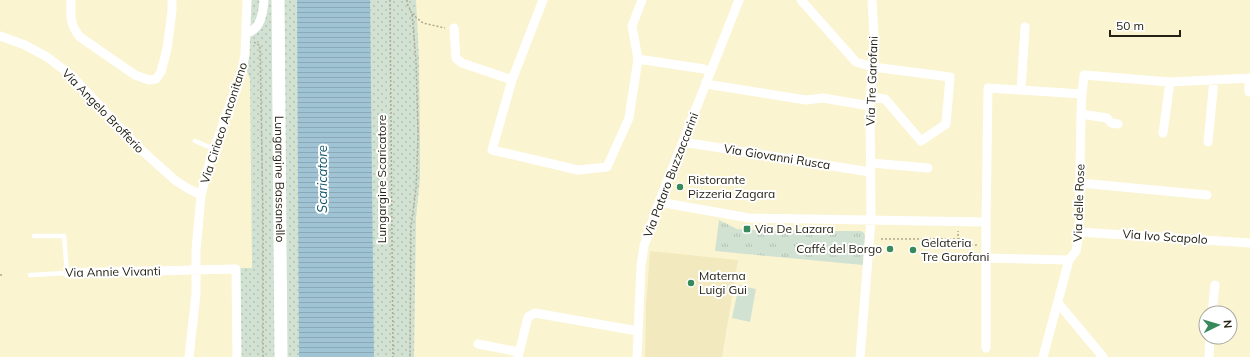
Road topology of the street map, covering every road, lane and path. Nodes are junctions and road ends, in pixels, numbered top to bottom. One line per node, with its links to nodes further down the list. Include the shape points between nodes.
1 (71, 0): 2 (street, via 71,22 80,37 135,75 149,80 156,79 161,72 167,49)
2 (172, 0)
3 (247, 0): 17 (street, Via Ciriaco Anconitano)
4 (264, 0): 17 (street, via 257,26)
5 (278, 0): 70 (street, Lungargine Bassanello)
6 (390, 0): 71 (path, Lungargine Scaricatore)
7 (407, 0): 13 (path)
8 (543, 0): 24 (street)
9 (642, 0): 20 (street, via 632,26)
10 (739, 0): 22 (street, Via Pataro Buzzaccarini)
11 (801, 0): 21 (street, via 856,62)
12 (872, 0): 21 (street, Via Tre Garofani)
13 (412, 14): 14 (path, via 423,23); 72 (path, via 418,135 416,190 411,226)
14 (439, 27)
15 (1025, 27): 28 (street)
16 (454, 28): 24 (street, via 456,58 462,63)
17 (247, 33): 19 (street, Via Ciriaco Anconitano)
18 (0, 36): 42 (street, Via Angelo Brofferio, via 42,54 72,76 137,146 189,190)
19 (246, 43): 38 (street, Via Ciriaco Anconitano, via 242,70); 69 (path, via 254,42 260,46)
20 (638, 59): 22 (street); 24 (street, via 629,118 607,166 578,170 492,150)
21 (873, 67): 31 (street, Via Tre Garofani); 31 (street, via 950,77 946,124 921,141 885,99)
22 (710, 72): 26 (street, Via Pataro Buzzaccarini)
23 (1250, 78): 25 (street, Via delle Rose); 29 (street)
24 (512, 80)
25 (1214, 80): 27 (street, Via delle Rose); 37 (street)
26 (706, 82): 31 (street, via 806,100 823,98); 36 (street, Via Pataro Buzzaccarini)
27 (1170, 82): 30 (street, Via delle Rose, via 1084,75); 34 (street)
28 (1021, 90): 30 (street); 47 (street, via 988,88)
29 (1249, 92)
30 (1082, 94): 32 (street, Via delle Rose)
31 (871, 101): 39 (street, Via Tre Garofani)
32 (1082, 114): 33 (street, via 1107,118); 41 (street, Via delle Rose)
33 (1118, 124)
34 (1163, 133)
35 (195, 141): 38 (lane)
36 (683, 142): 39 (street, Via Giovanni Rusca); 44 (street, Via Pataro Buzzaccarini)
37 (1208, 142)
38 (214, 149): 42 (street, Via Ciriaco Anconitano)
39 (871, 167): 40 (street); 45 (street, Via Tre Garofani)
40 (928, 168)
41 (1080, 182): 43 (street); 48 (street, Via delle Rose)
42 (201, 195): 56 (street, Via Ciriaco Anconitano)
43 (1207, 195)
44 (659, 202): 45 (street, via 749,218); 62 (street, Via Pataro Buzzaccarini, via 644,246)
45 (871, 220): 46 (street); 74 (street, Via Tre Garofani)
46 (959, 222): 47 (street); 51 (path)
47 (986, 222): 54 (street)
48 (1080, 232): 52 (street, Via Ivo Scapolo); 55 (street, Via delle Rose, via 1076,250)
49 (34, 236): 57 (lane, via 64,236)
50 (881, 239): 51 (path)
51 (958, 239): 53 (path, via 962,239 962,245)
52 (1250, 243)
53 (977, 245)
54 (987, 258): 55 (street); 65 (street)
55 (1069, 260): 60 (street, Via delle Rose)
56 (196, 270): 57 (street, Via Annie Vivanti); 67 (street, Via Ciriaco Anconitano, via 196,300); 68 (street, via 236,268)
57 (67, 273): 58 (lane, Via Annie Vivanti)
58 (30, 275)
59 (1215, 285): 61 (street)
60 (1058, 302): 75 (street, Via delle Rose); 76 (street)
61 (1213, 305)
62 (638, 331): 66 (street, via 535,313 528,317); 73 (street, Via Pataro Buzzaccarini)
63 (478, 344): 66 (street)
64 (1210, 345): 77 (street)
65 (986, 348)
66 (519, 354)
67 (189, 357)
68 (237, 357)
69 (263, 357)
70 (281, 357)
71 (393, 357)
72 (410, 357)
73 (637, 357)
74 (860, 357)
75 (1043, 357)
76 (1103, 357)
77 (1209, 357)

